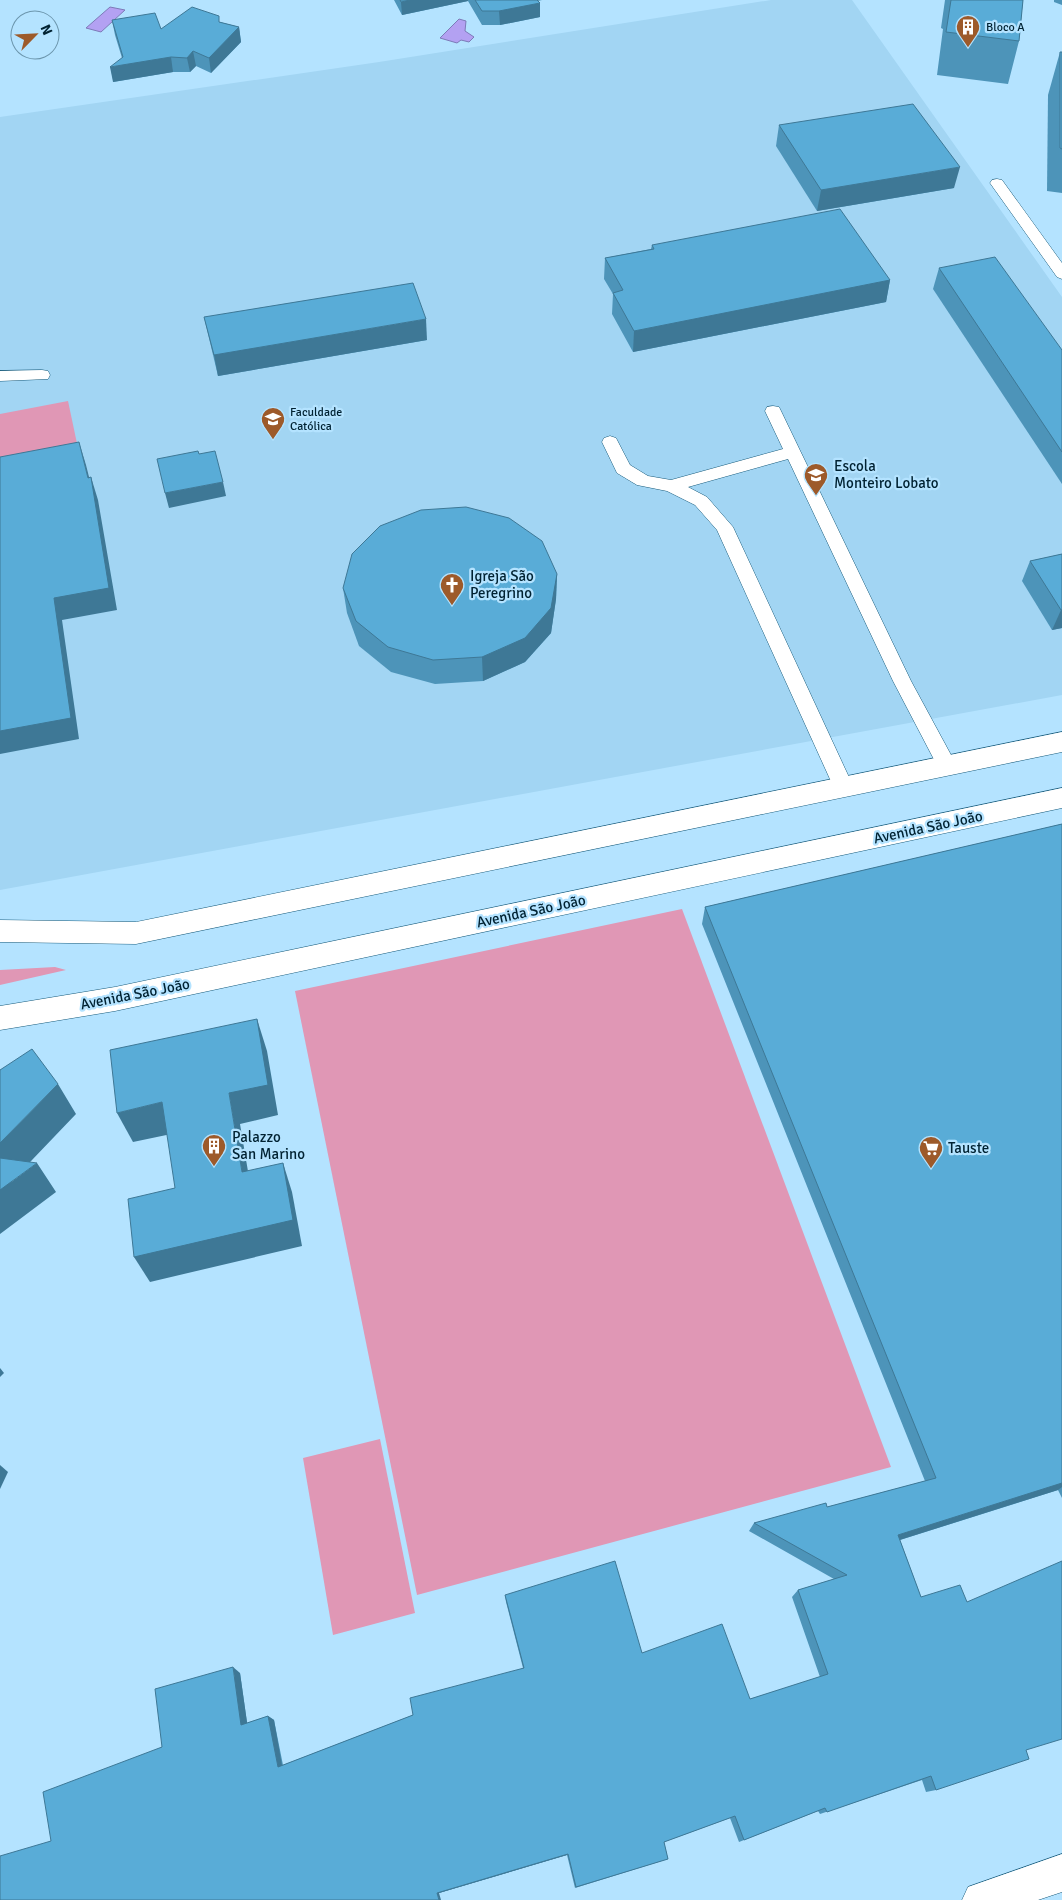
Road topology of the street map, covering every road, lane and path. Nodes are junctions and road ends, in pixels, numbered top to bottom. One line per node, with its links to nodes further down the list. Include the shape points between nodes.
1 (997, 183): 2 (lane)
2 (1062, 274)
3 (42, 375): 4 (lane)
4 (0, 376)
5 (773, 411): 7 (lane)
6 (610, 442): 8 (lane, via 623,469 644,481)
7 (793, 452): 8 (lane); 10 (lane, via 902,681)
8 (672, 486): 11 (lane, via 701,501 724,527)
9 (1062, 742): 10 (main road)
10 (947, 766): 11 (main road)
11 (844, 788): 13 (main road, via 136,933)
12 (1062, 798): 14 (main road, Avenida São João, via 124,997)
13 (0, 931)
14 (0, 1018)
15 (1062, 1873): 16 (main road)
16 (981, 1900)

